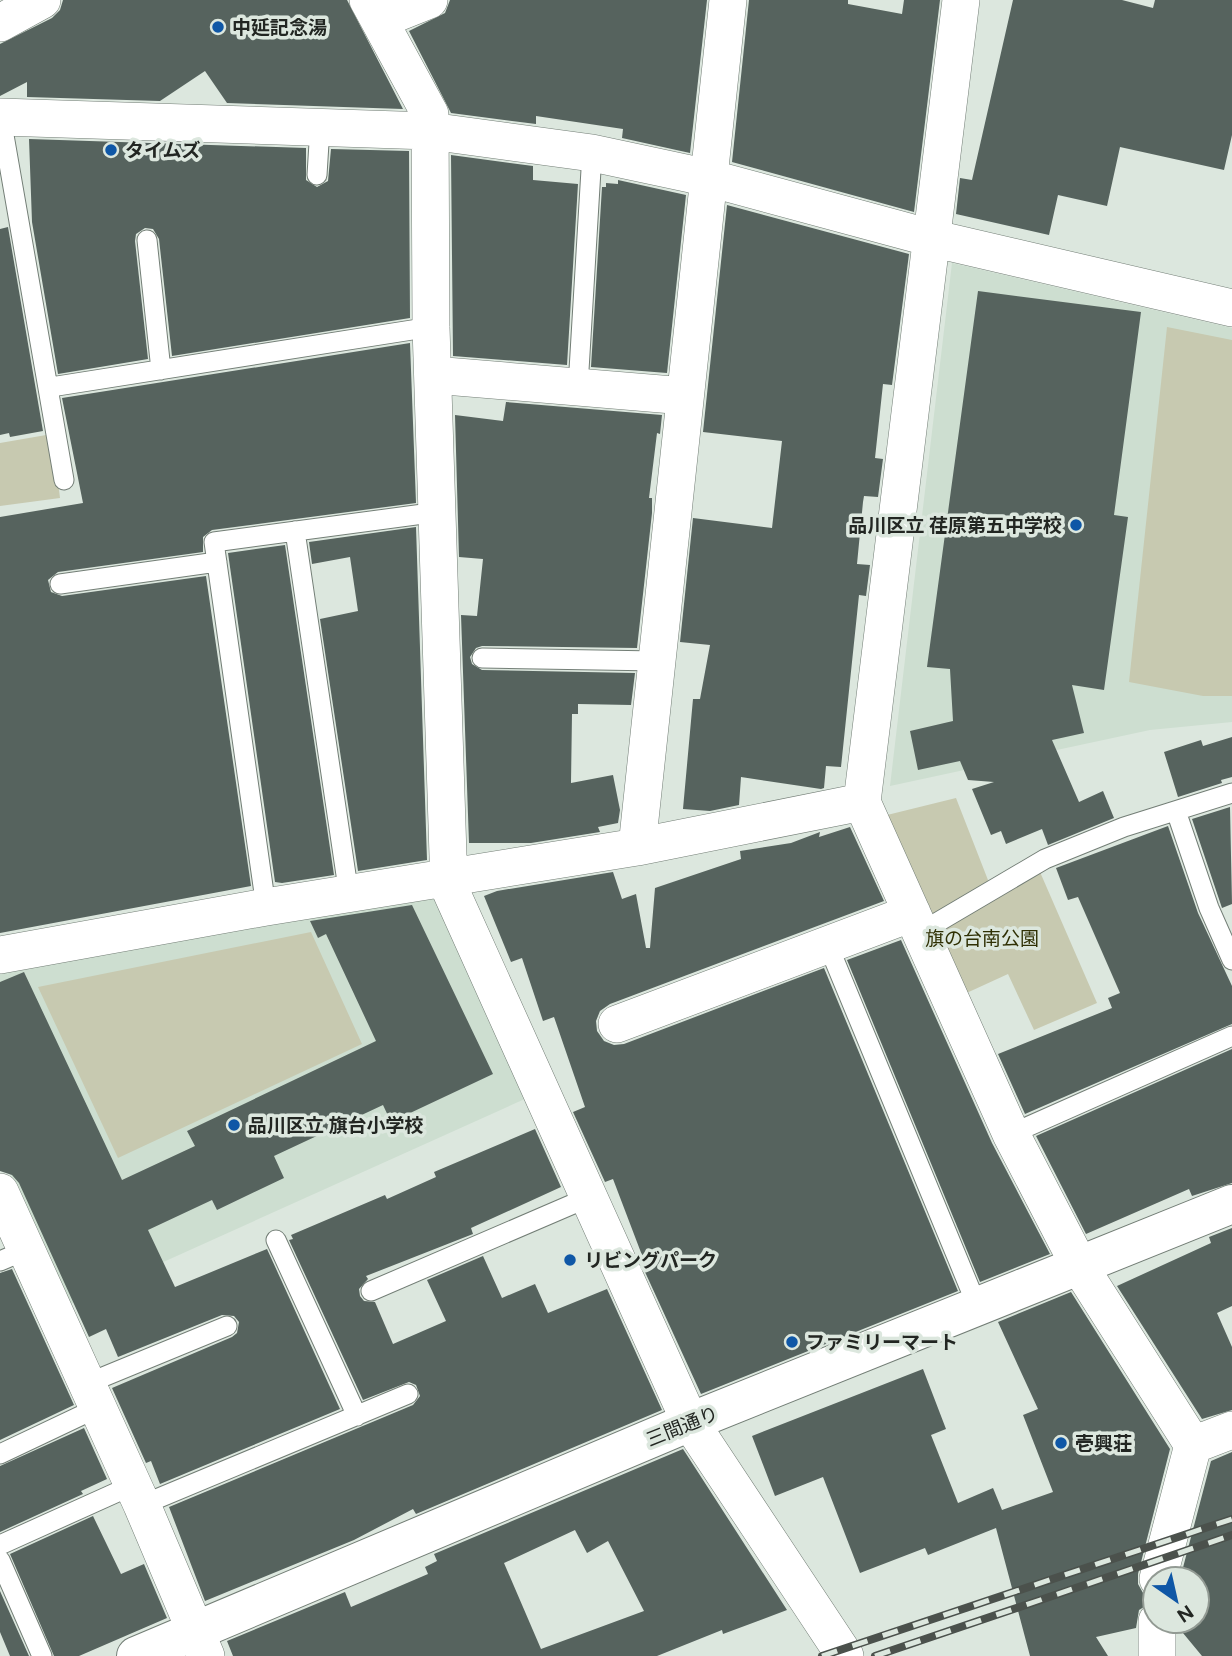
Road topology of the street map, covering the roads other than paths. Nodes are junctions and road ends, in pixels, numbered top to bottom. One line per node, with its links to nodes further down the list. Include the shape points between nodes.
1 (42, 0): 6 (street)
2 (429, 0): 5 (street)
3 (728, 0): 12 (street)
4 (961, 0): 13 (street)
5 (373, 10): 9 (street, via 430,114)
6 (0, 23)
7 (0, 117): 8 (street); 19 (lane)
8 (320, 127): 9 (street); 11 (lane)
9 (430, 131): 10 (street); 16 (street)
10 (592, 153): 12 (street); 20 (lane)
11 (317, 175)
12 (709, 178): 13 (street); 21 (street)
13 (931, 238): 15 (street); 30 (street)
14 (147, 240): 17 (lane)
15 (1232, 309)
16 (432, 327): 17 (lane); 18 (street)
17 (161, 370): 19 (lane)
18 (433, 375): 20 (street); 23 (street)
19 (51, 387): 22 (lane)
20 (578, 387): 21 (street)
21 (685, 396): 28 (street)
22 (64, 480)
23 (438, 512): 24 (lane); 33 (street)
24 (295, 531): 25 (lane, via 214,542); 34 (lane)
25 (217, 562): 26 (lane); 35 (lane)
26 (60, 584)
27 (482, 658): 28 (lane)
28 (657, 661): 32 (street)
29 (1232, 793): 31 (lane)
30 (862, 802): 32 (street); 36 (street)
31 (1176, 811): 36 (lane, via 1045,859); 39 (lane)
32 (637, 847): 33 (street)
33 (449, 876): 34 (street); 44 (street, via 449,887)
34 (349, 895): 35 (street)
35 (265, 908): 38 (street)
36 (917, 923): 37 (street); 42 (street)
37 (828, 945): 40 (street); 50 (lane)
38 (0, 955)
39 (1232, 960)
40 (617, 1024)
41 (1232, 1036): 42 (lane)
42 (1011, 1134): 48 (street)
43 (0, 1192): 47 (street)
44 (587, 1198): 49 (lane); 55 (street)
45 (1232, 1204): 48 (street, 三間通り)
46 (276, 1240): 54 (lane)
47 (13, 1256): 53 (street)
48 (1080, 1267): 50 (street, 三間通り); 57 (street)
49 (372, 1292)
50 (978, 1308): 55 (street, 三間通り)
51 (227, 1326): 53 (lane)
52 (408, 1394): 54 (lane)
53 (92, 1396): 58 (lane); 59 (street)
54 (357, 1416): 59 (lane)
55 (690, 1422): 64 (street, 三間通り); 67 (street)
56 (1232, 1430): 57 (street)
57 (1193, 1445): 62 (street)
58 (0, 1454)
59 (137, 1495): 60 (lane); 64 (street)
60 (0, 1545)
61 (0, 1560): 65 (lane)
62 (1162, 1565)
63 (1157, 1635): 68 (street)
64 (201, 1643): 66 (street, 三間通り)
65 (41, 1656)
66 (136, 1656)
67 (845, 1656)
68 (1157, 1656)

